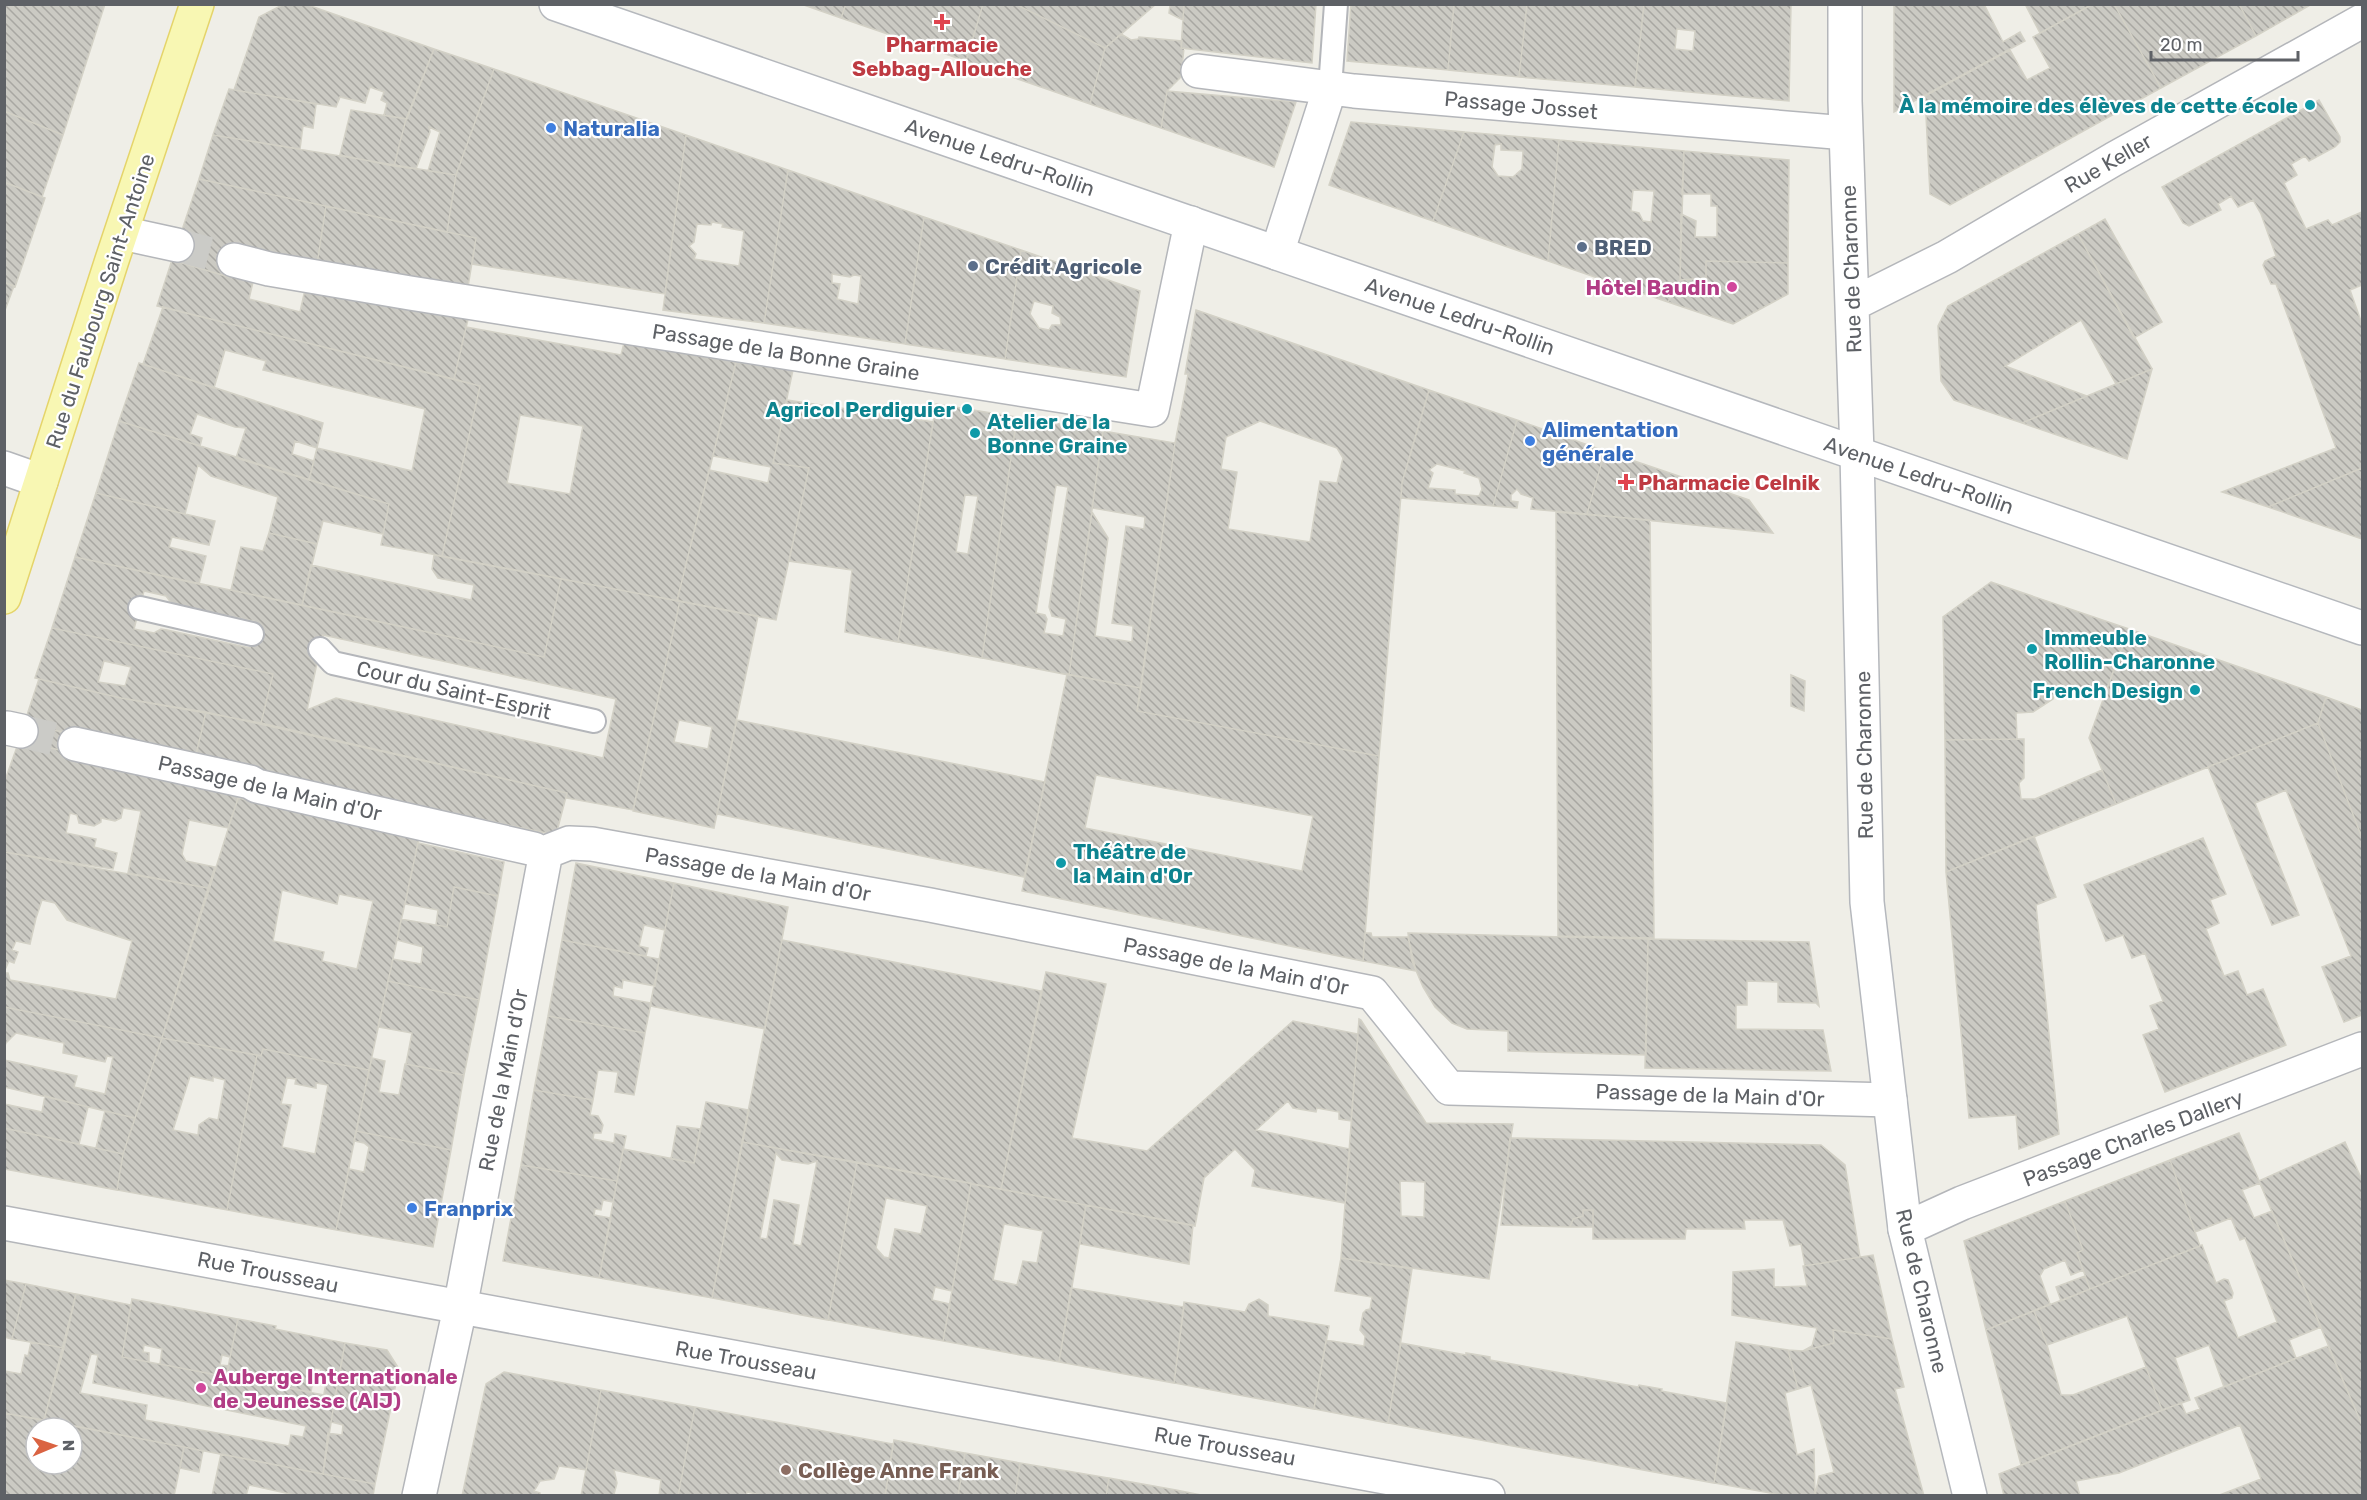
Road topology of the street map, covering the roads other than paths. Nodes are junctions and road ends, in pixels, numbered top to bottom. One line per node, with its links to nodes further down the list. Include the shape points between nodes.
1 (197, 4): 10 (main road, Rue du Faubourg Saint-Antoine)
2 (556, 4): 9 (street, Avenue Ledru-Rollin)
3 (1336, 4): 7 (lane)
4 (1845, 4): 8 (street, Rue de Charonne)
5 (2362, 21): 14 (street, Rue Keller, via 1947,257)
6 (1198, 72): 7 (street, Passage Josset)
7 (1330, 88): 8 (street, Passage Josset); 12 (street)
8 (1846, 133): 14 (street, Rue de Charonne)
9 (1191, 223): 12 (street, Avenue Ledru-Rollin); 13 (street, Passage de la Bonne Graine, via 1152,410 410,293)
10 (122, 233): 11 (street); 17 (main road, Rue du Faubourg Saint-Antoine)
11 (177, 245)
12 (1277, 253): 15 (street, Avenue Ledru-Rollin)
13 (234, 260)
14 (1853, 304): 15 (street, Rue de Charonne)
15 (1857, 453): 20 (street, Avenue Ledru-Rollin); 27 (street, Rue de Charonne, via 1867,902)
16 (4, 468): 17 (street)
17 (41, 481): 18 (main road, Rue du Faubourg Saint-Antoine)
18 (4, 597)
19 (140, 608): 21 (lane)
20 (2362, 628)
21 (252, 634)
22 (320, 649): 23 (lane, Cour du Saint-Esprit, via 333,663)
23 (594, 721)
24 (75, 744): 25 (street, Passage de la Main d'Or)
25 (540, 850): 27 (street, Passage de la Main d'Or, via 569,843 592,843 1372,993 1449,1088); 30 (street, Rue de la Main d'Or)
26 (2360, 1057): 29 (street, Passage Charles Dallery, via 1962,1203)
27 (1890, 1100): 29 (street, Rue de Charonne)
28 (4, 1223): 30 (street, Rue Trousseau)
29 (1905, 1229): 34 (street, Rue de Charonne)
30 (459, 1308): 31 (street, Rue Trousseau); 32 (street, Rue de la Main d'Or)
31 (1363, 1484): 33 (street, Rue Trousseau)
32 (419, 1496)
33 (1488, 1496)
34 (1971, 1496)

